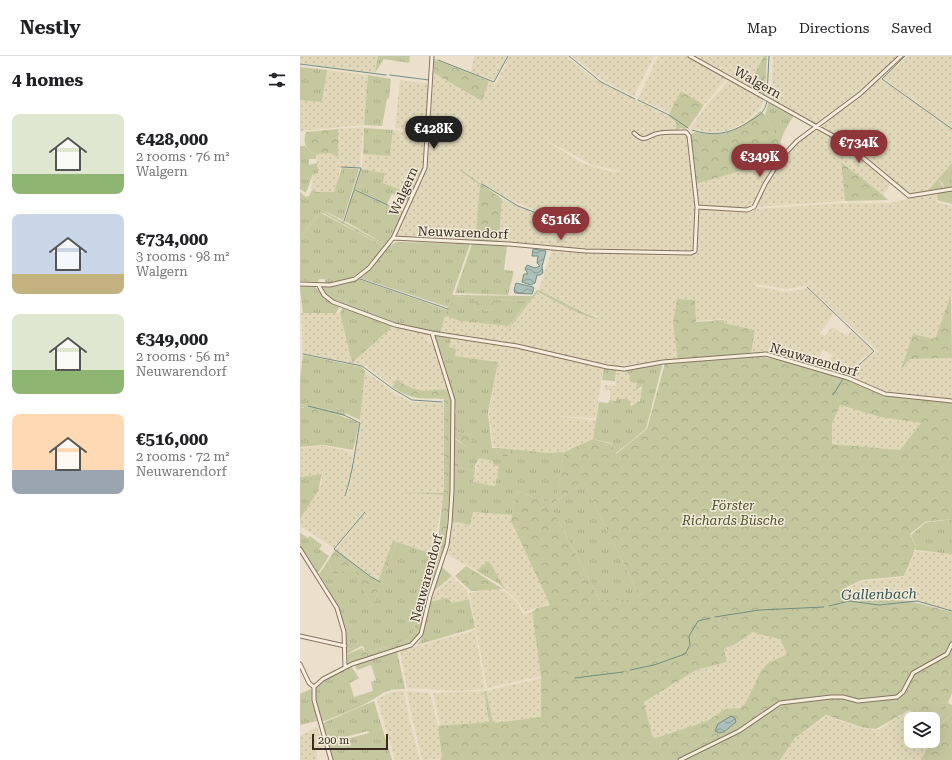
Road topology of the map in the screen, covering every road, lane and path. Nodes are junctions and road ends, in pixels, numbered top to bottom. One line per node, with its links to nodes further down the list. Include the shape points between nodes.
1 (432, 56): 8 (street, Walgern, via 425,168)
2 (690, 56): 4 (street, Walgern)
3 (901, 56): 4 (street, via 864,90)
4 (817, 126): 6 (street, Walgern, via 847,144 909,196); 7 (street, via 797,141 782,158 764,184 754,207 747,210)
5 (634, 133): 7 (street, via 642,139 657,133 687,133)
6 (952, 189)
7 (697, 208): 8 (street, Neuwarendorf, via 696,249 691,253 593,252 509,244)
8 (393, 238): 10 (street, via 365,273 350,281)
9 (300, 284): 10 (street)
10 (319, 286): 11 (street, Neuwarendorf, via 324,295 333,302 395,325)
11 (432, 334): 12 (street, Neuwarendorf, via 486,340 624,369 663,362 766,354 848,378 885,394); 18 (street, Neuwarendorf, via 453,400 452,491 447,545 418,638 411,645)
12 (952, 401)
13 (300, 549): 16 (street, via 337,608)
14 (300, 636): 16 (street)
15 (952, 644): 21 (street, via 946,654 913,673 904,692 897,698 858,701 831,697 780,702 739,731)
16 (345, 646): 18 (street)
17 (300, 664): 19 (street, via 309,683)
18 (345, 668): 19 (street, Neuwarendorf, via 323,679)
19 (314, 687): 20 (street, via 314,700)
20 (331, 760)
21 (680, 760)

